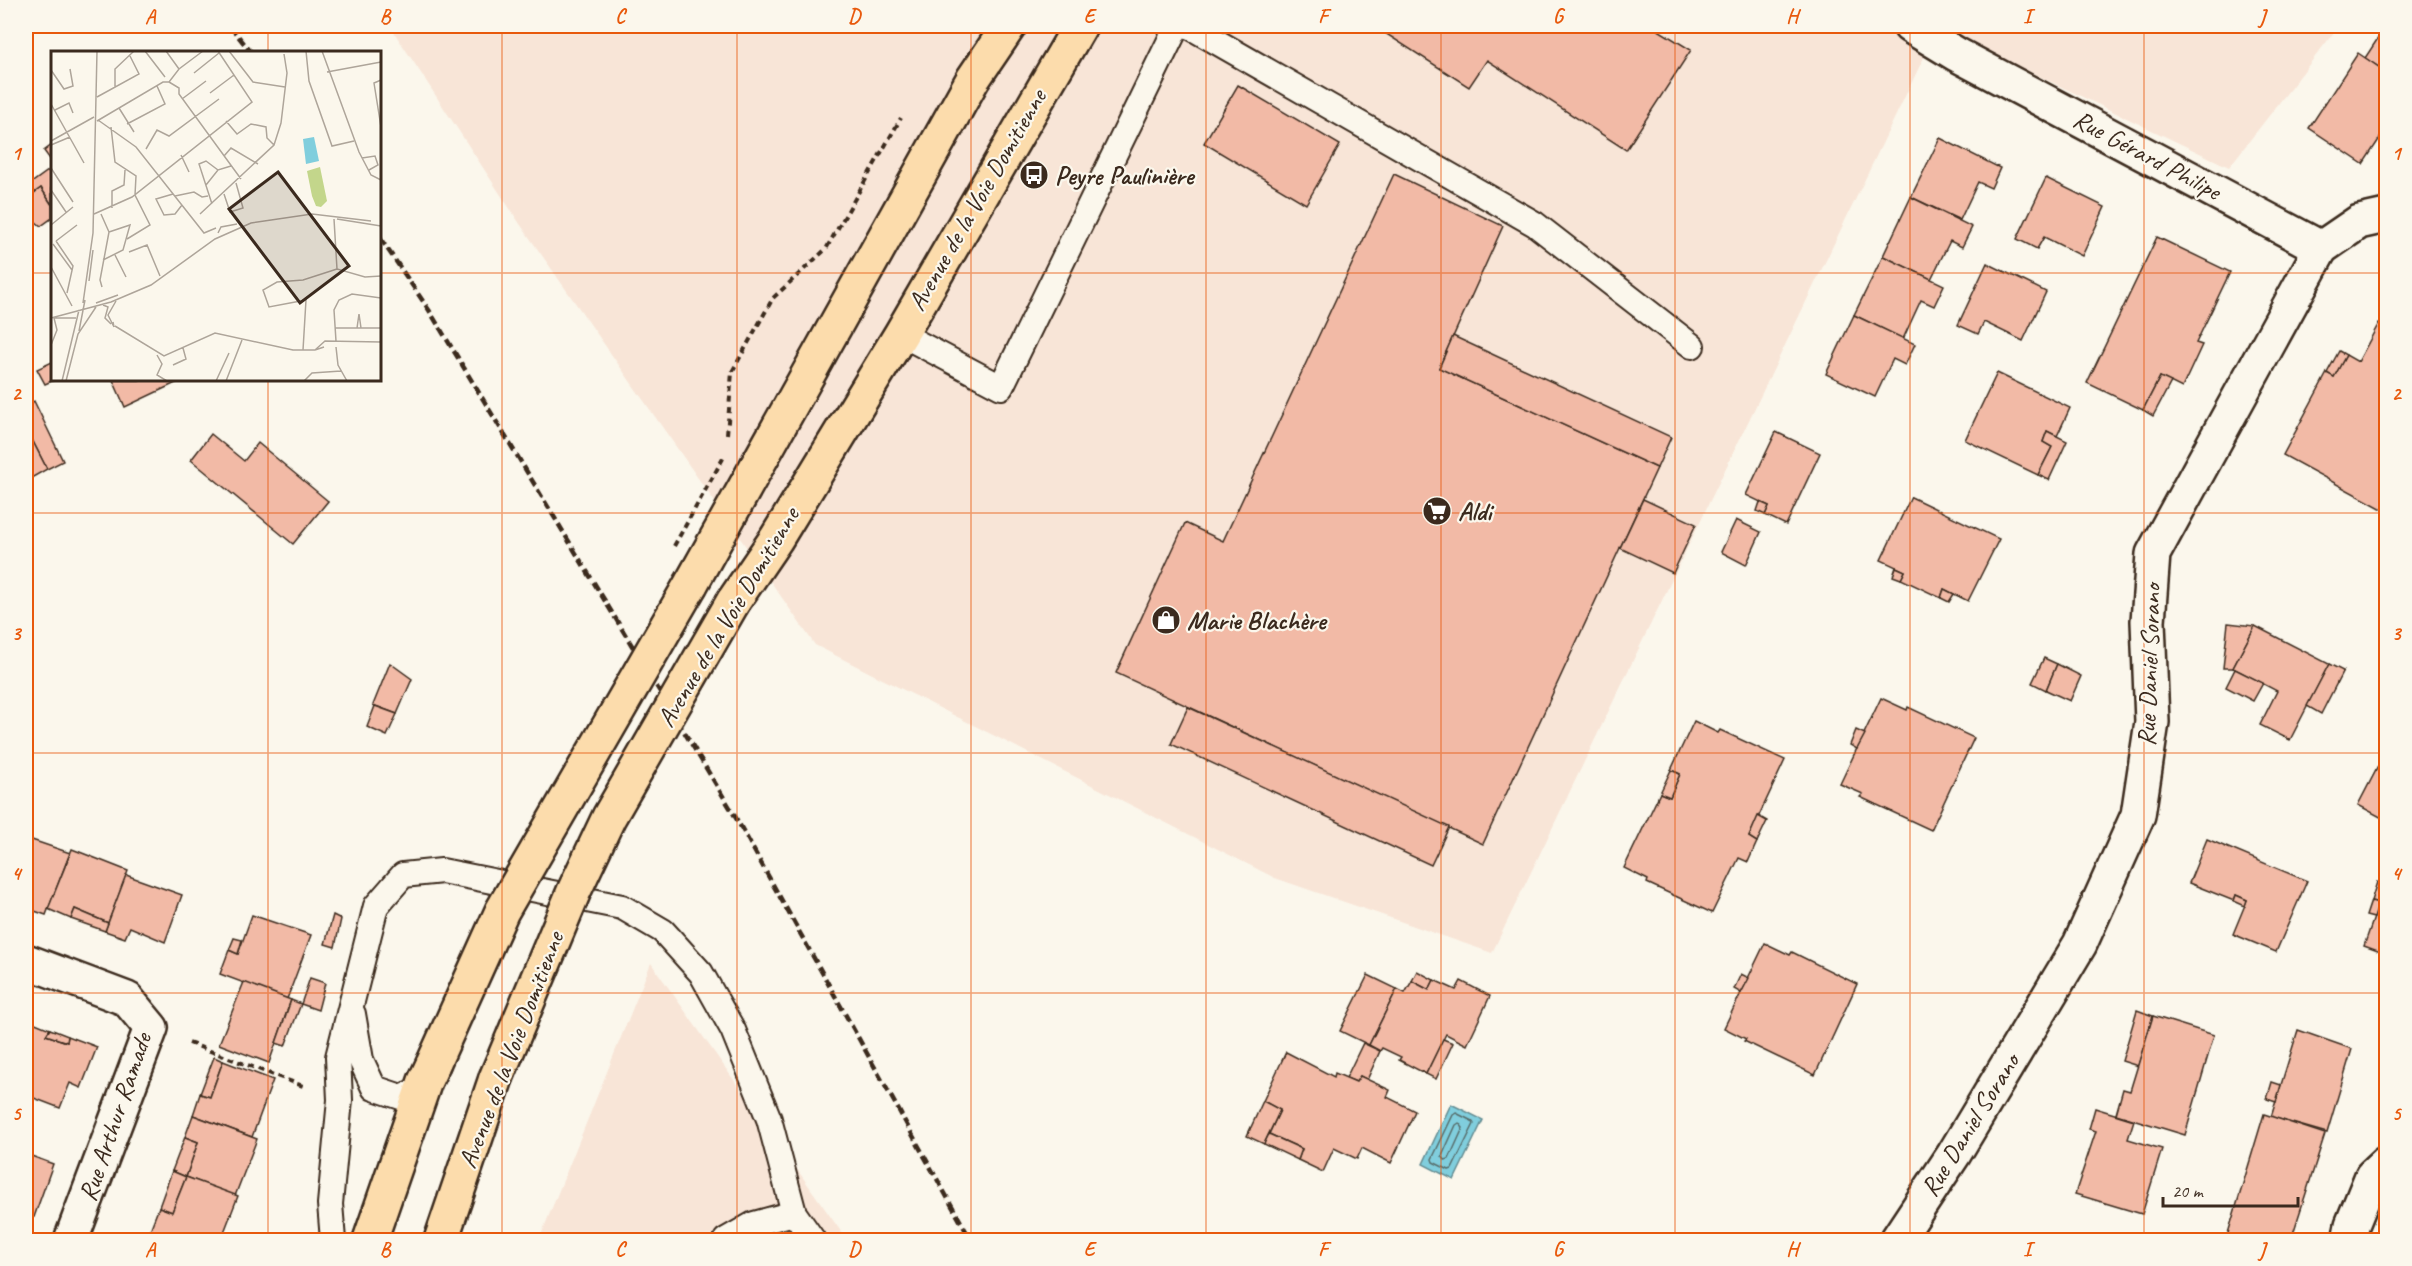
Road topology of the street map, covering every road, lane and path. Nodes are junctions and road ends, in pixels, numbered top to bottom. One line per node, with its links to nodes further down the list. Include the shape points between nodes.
1 (1009, 26): 15 (main road, Avenue de la Voie Domitienne, bridge, via 973,79 691,584 502,911)
2 (1080, 26): 9 (main road, Avenue de la Voie Domitienne)
3 (1177, 26): 9 (lane, via 1001,387)
4 (1189, 26): 10 (lane, via 1535,224)
5 (1910, 26): 8 (street, Rue Gérard Philipe)
6 (902, 117): 11 (path, via 826,249 773,298 732,372)
7 (2386, 216): 8 (street, via 2359,222)
8 (2321, 248): 27 (street, Rue Daniel Sorano, via 2153,554 2148,621 2152,722 2138,815 2080,944 1954,1154)
9 (901, 334): 18 (main road, Avenue de la Voie Domitienne, bridge, via 733,602 609,817 496,1078)
10 (1692, 346)
11 (725, 455)
12 (26, 961): 14 (street, Rue Arthur Ramade, via 127,999)
13 (350, 1002): 15 (lane, via 360,1059 374,1088 401,1097 415,1091); 16 (lane, via 338,1056); 19 (lane, via 376,906 403,875 442,872 622,907 663,931 701,973 733,1030 769,1119)
14 (151, 1028): 16 (path); 20 (street, Rue Arthur Ramade)
15 (429, 1073): 22 (main road, Avenue de la Voie Domitienne)
16 (340, 1100): 21 (lane, via 330,1204)
17 (2386, 1163): 28 (street, via 2372,1176)
18 (455, 1194): 23 (main road, Avenue de la Voie Domitienne); 24 (lane)
19 (794, 1213): 25 (lane, via 754,1224); 26 (lane)
20 (71, 1240)
21 (333, 1240)
22 (370, 1240)
23 (441, 1240)
24 (451, 1240)
25 (726, 1240)
26 (813, 1240)
27 (1896, 1240)
28 (2349, 1240)

